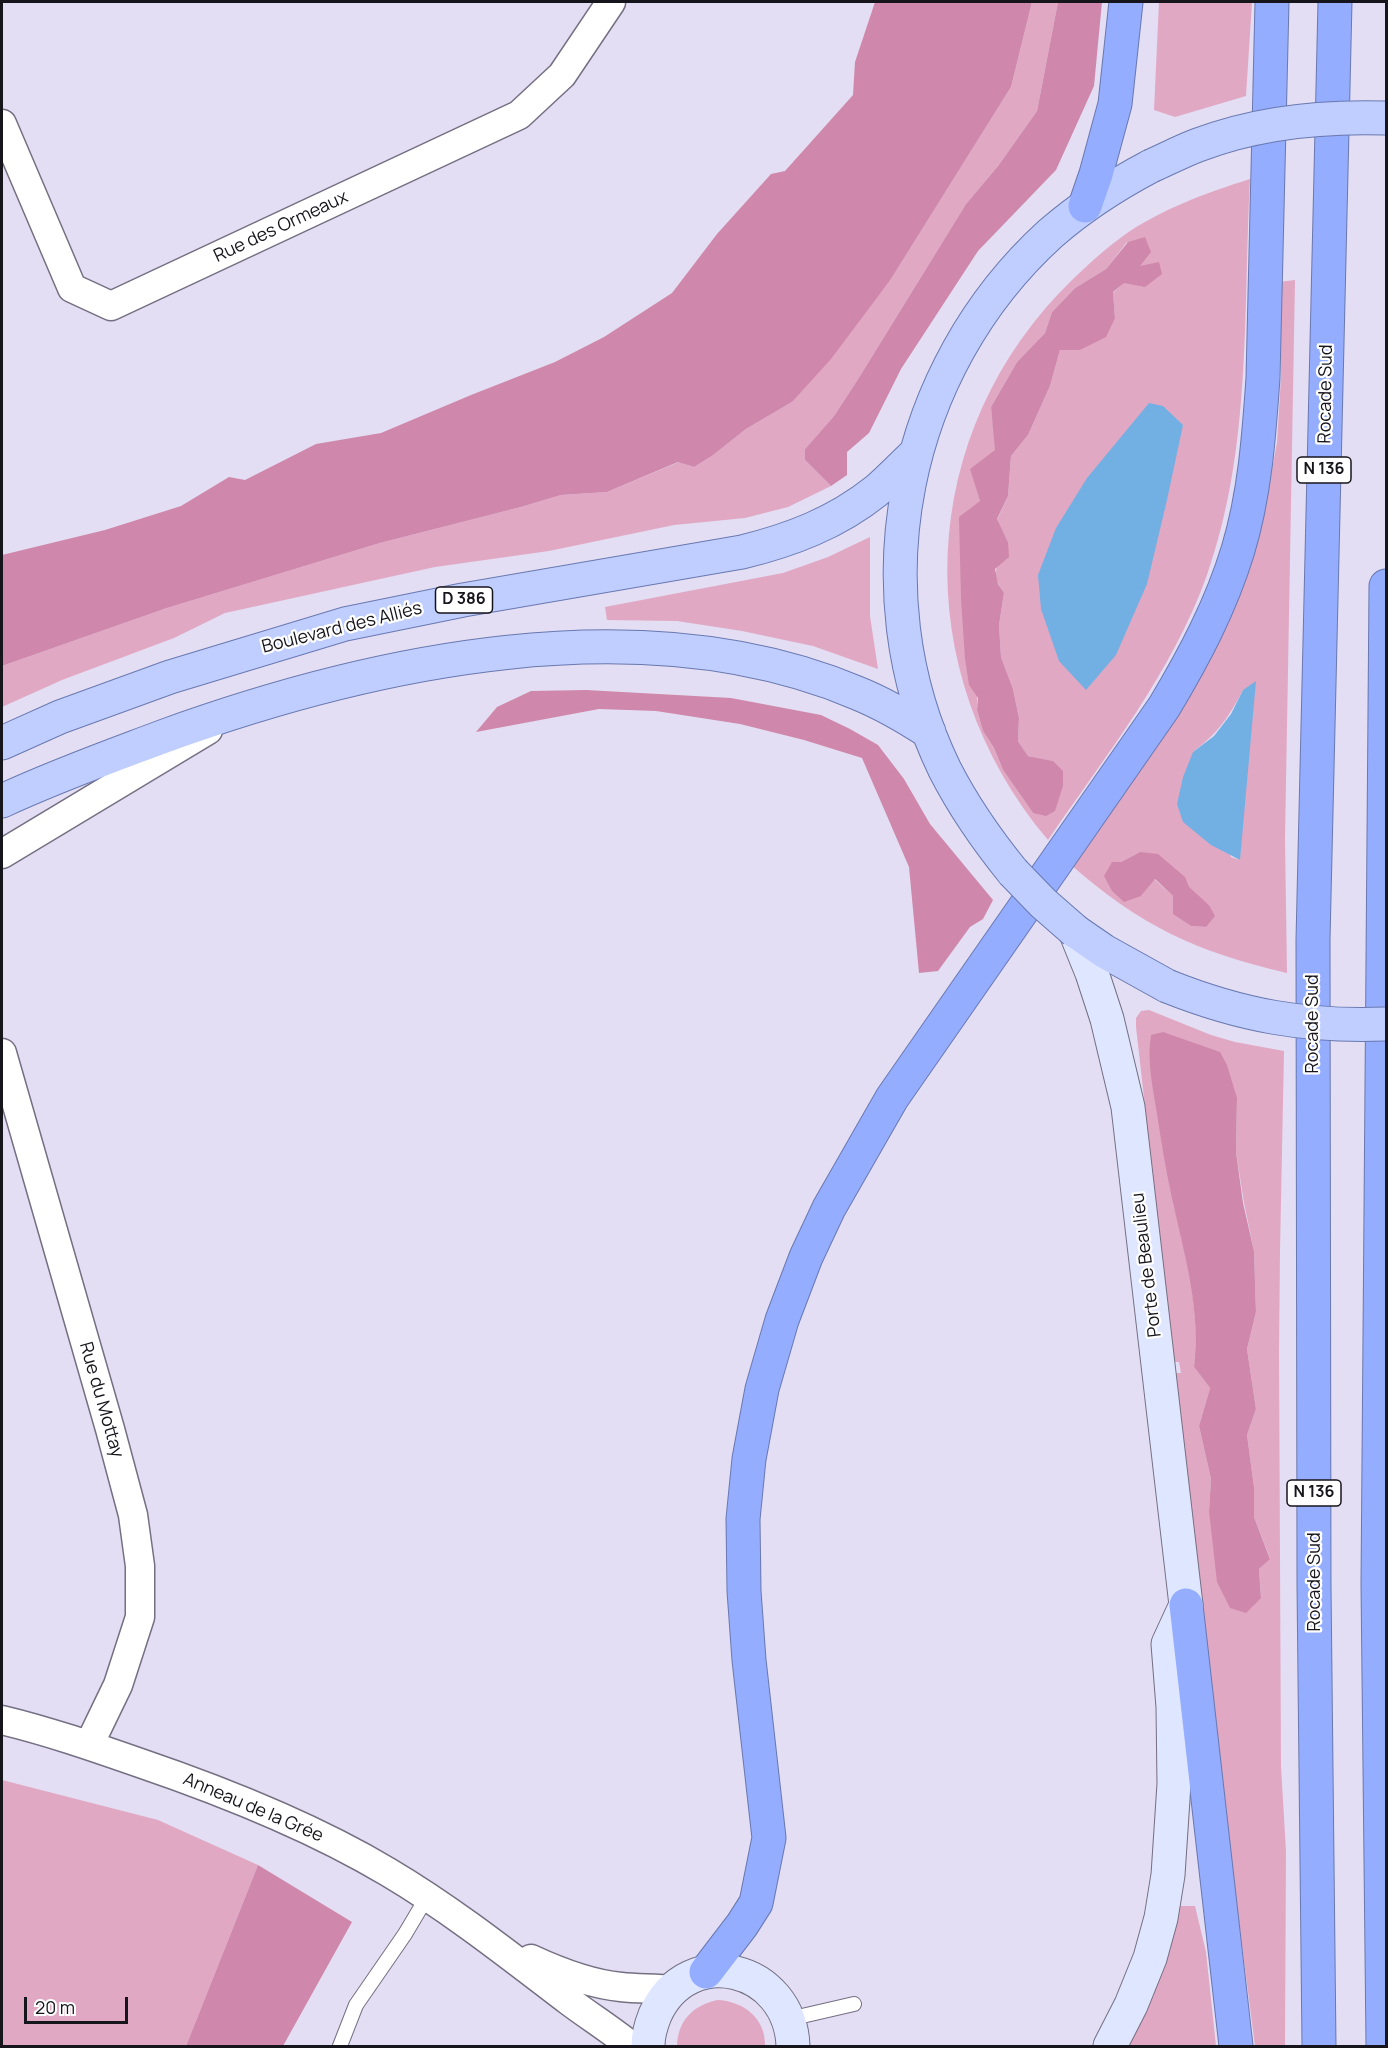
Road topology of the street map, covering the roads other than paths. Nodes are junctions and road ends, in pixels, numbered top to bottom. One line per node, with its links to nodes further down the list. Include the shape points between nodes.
1 (611, 2): 6 (street, Rue des Ormeaux, via 562,75 519,115 111,306 72,288)
2 (1126, 2): 7 (highway, via 1116,104)
3 (1272, 2): 23 (highway, via 1263,378 1251,495 1238,549 1222,597 1197,651 1164,707 940,1027 857,1157 806,1257 782,1320 762,1389 743,1519 749,1660 769,1838 756,1903)
4 (1335, 2): 32 (highway, Rocade Sud / N 136, via 1313,939)
5 (1386, 118): 7 (main road, bridge, via 1298,120 1248,130 1151,166)
6 (2, 124)
7 (1085, 206): 8 (main road, via 1020,264 968,333 947,371)
8 (916, 453): 11 (main road, via 903,522 901,593 909,663); 12 (main road, Boulevard des Alliés / D 386, via 850,510 780,542 345,624 170,677)
9 (1386, 586): 33 (highway, via 1378,1583)
10 (240, 711): 11 (main road, via 338,683 471,656 587,647 655,648 736,658 825,681 902,715); 13 (main road, via 86,765); 14 (street)
11 (929, 732): 15 (main road, bridge, via 945,770 987,840 1043,903)
12 (2, 743)
13 (2, 801)
14 (7, 855)
15 (1076, 931): 16 (main road, bridge, via 1167,986 1237,1011 1348,1026); 18 (main road, Porte de Beaulieu, via 1107,1019 1128,1107)
16 (1386, 1024)
17 (2, 1053): 20 (street, Rue du Mottay, via 110,1429 133,1515 140,1566 141,1617 118,1685)
18 (1186, 1605): 30 (main road, via 1168,1644 1174,1773 1168,1875 1161,1918 1150,1958); 31 (highway)
19 (2, 1720): 20 (street, Anneau de la Grée)
20 (89, 1745): 21 (street, Anneau de la Grée, via 287,1820 387,1871)
21 (427, 1897): 22 (street, Anneau de la Grée); 27 (lane, via 356,2005)
22 (486, 1937): 24 (street, via 586,1980 620,1987); 28 (street)
23 (706, 1972): 24 (main road); 26 (main road, via 728,1971 765,1986 780,2001)
24 (673, 1990): 29 (main road, via 651,2023)
25 (854, 2004): 26 (lane)
26 (791, 2033)
27 (340, 2046)
28 (631, 2046)
29 (648, 2046)
30 (1110, 2046)
31 (1236, 2046)
32 (1319, 2046)
33 (1383, 2046)

